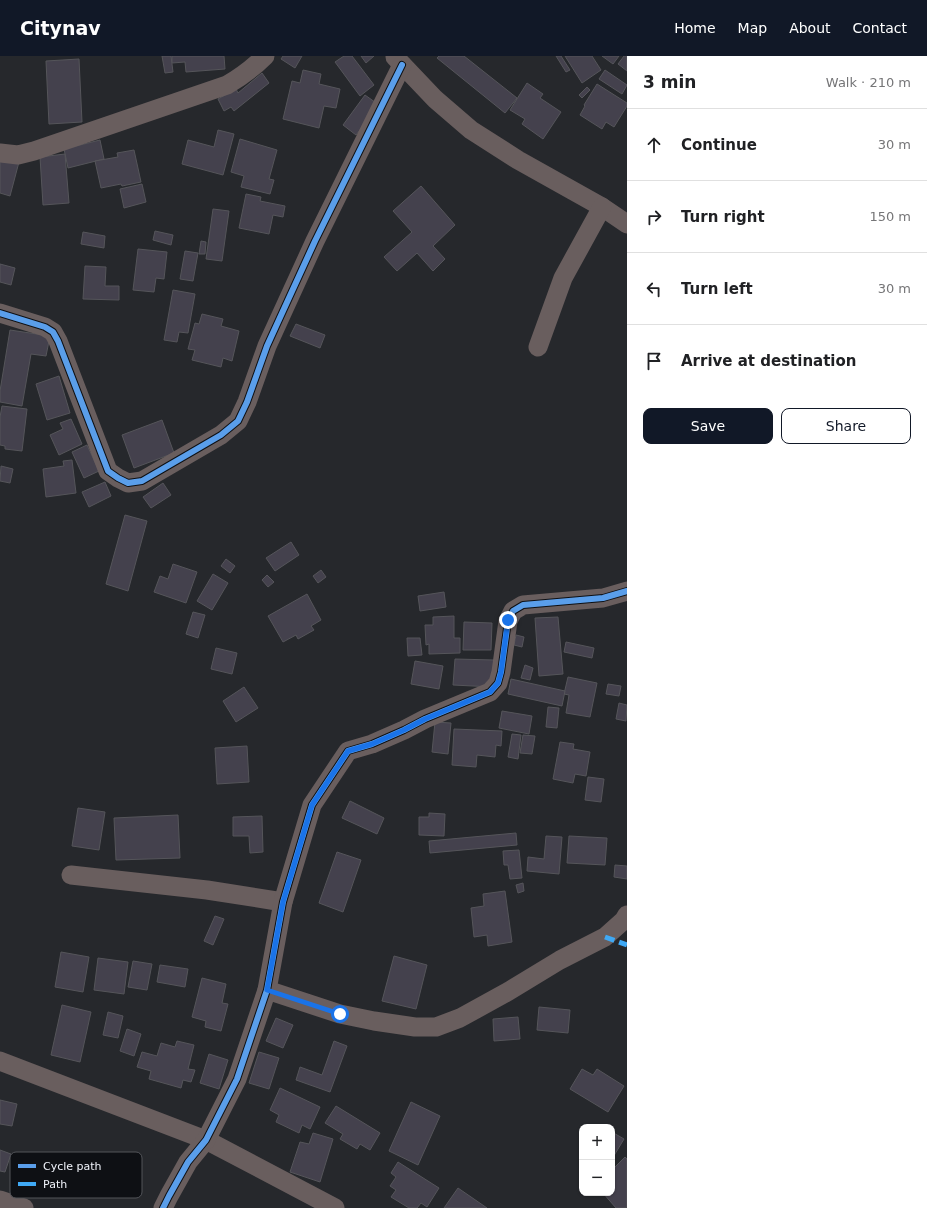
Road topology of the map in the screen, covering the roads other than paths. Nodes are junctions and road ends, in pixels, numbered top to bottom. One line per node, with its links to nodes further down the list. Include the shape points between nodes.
1 (265, 56): 3 (street, via 226,85 34,151 18,155)
2 (398, 60): 4 (street, via 435,99 472,130 518,160); 6 (street, via 267,346 247,402 238,421 221,434 142,481 128,483 118,478 108,471 53,332 45,327)
3 (0, 153)
4 (602, 207): 5 (street); 7 (street, via 563,278)
5 (627, 224)
6 (0, 313)
7 (538, 347)
8 (627, 591): 10 (street, via 603,598 523,605 512,611 508,620 501,672 498,683 490,692 372,744 348,751 312,805)
9 (70, 875): 10 (street, via 207,890)
10 (283, 902): 12 (street)
11 (627, 915): 12 (street, via 605,937 460,1018 436,1027 415,1027 340,1014)
12 (267, 990): 14 (street, via 237,1079)
13 (0, 1061): 14 (street)
14 (206, 1140): 17 (street, via 188,1162); 18 (street)
15 (1, 1202): 16 (street)
16 (24, 1208)
17 (163, 1208)
18 (335, 1208)

